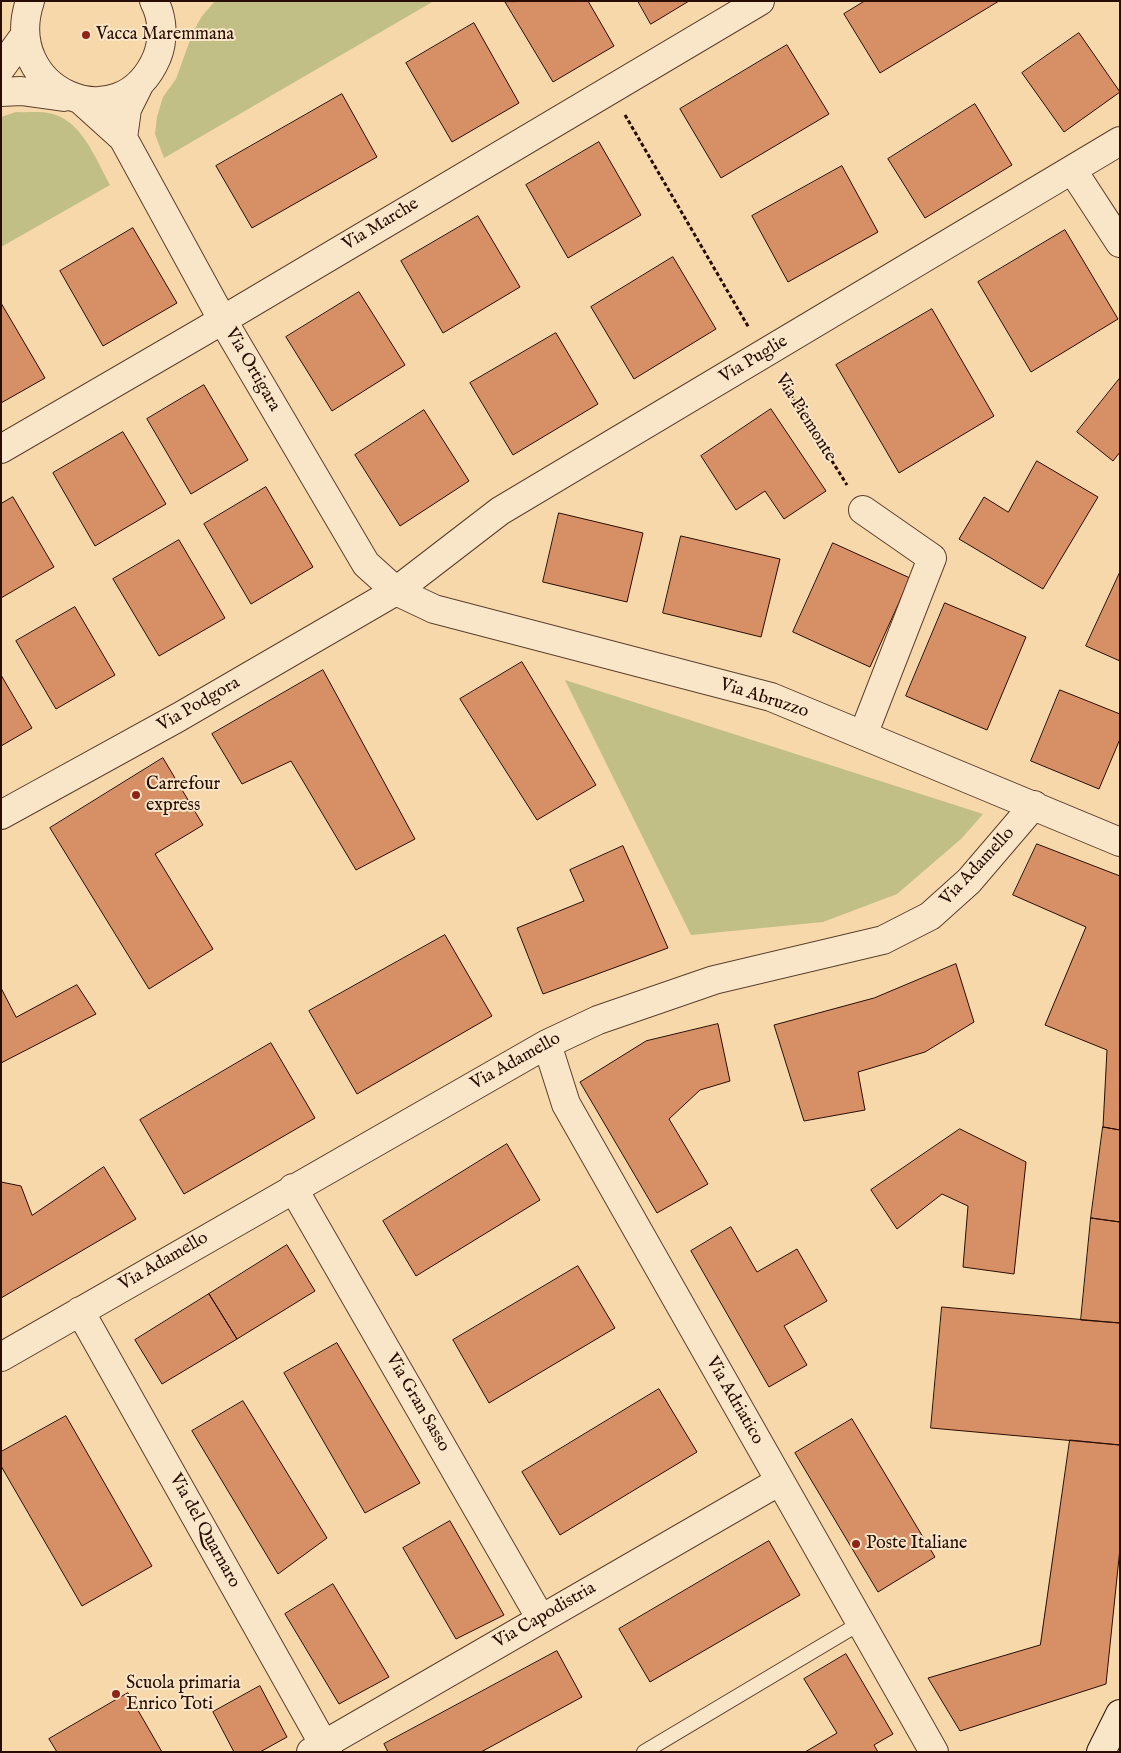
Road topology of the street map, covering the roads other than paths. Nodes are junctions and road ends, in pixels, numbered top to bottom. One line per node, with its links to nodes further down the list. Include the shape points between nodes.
1 (154, 1): 5 (street, via 159,10)
2 (179, 1): 5 (street)
3 (760, 1): 14 (street, Via Marche)
4 (24, 14): 6 (street); 9 (street, via 27,58 37,75 51,88)
5 (162, 31): 7 (street, via 160,50)
6 (1, 68)
7 (140, 83): 9 (street, via 103,101); 10 (street, via 127,109)
8 (1, 92): 9 (street, via 20,91)
9 (75, 99): 10 (street)
10 (124, 138): 14 (street, Via Ortigara)
11 (1120, 141): 12 (street, Via Puglie)
12 (1073, 170): 13 (street); 17 (street, Via Puglie, via 500,511)
13 (1120, 242)
14 (222, 319): 15 (street, Via Marche); 17 (street, Via Ortigara, via 366,564)
15 (1, 449)
16 (863, 510): 18 (street, via 932,558)
17 (396, 591): 18 (street, Via Abruzzo, via 434,610 771,697); 20 (street, Via Podgora, via 179,717)
18 (863, 735): 19 (street, Via Abruzzo)
19 (1034, 805): 21 (street, Via Abruzzo); 22 (street, Via Adamello, via 963,887 930,916 883,940 714,980 598,1020)
20 (1, 815)
21 (1120, 842)
22 (547, 1044): 23 (street, Via Adamello); 26 (street, Via Adriatico, via 566,1104)
23 (294, 1188): 24 (street, Via Adamello); 27 (street, Via Gran Sasso)
24 (80, 1311): 25 (street, Via Adamello); 30 (street, Via del Quarnaro)
25 (1, 1357)
26 (780, 1481): 27 (street, Via Capodistria); 28 (street, Via Adriatico)
27 (541, 1619): 30 (street, Via Capodistria)
28 (862, 1622): 31 (lane); 32 (street, Via Adriatico)
29 (1120, 1714): 33 (street)
30 (321, 1749)
31 (644, 1752)
32 (934, 1752)
33 (1101, 1752)

